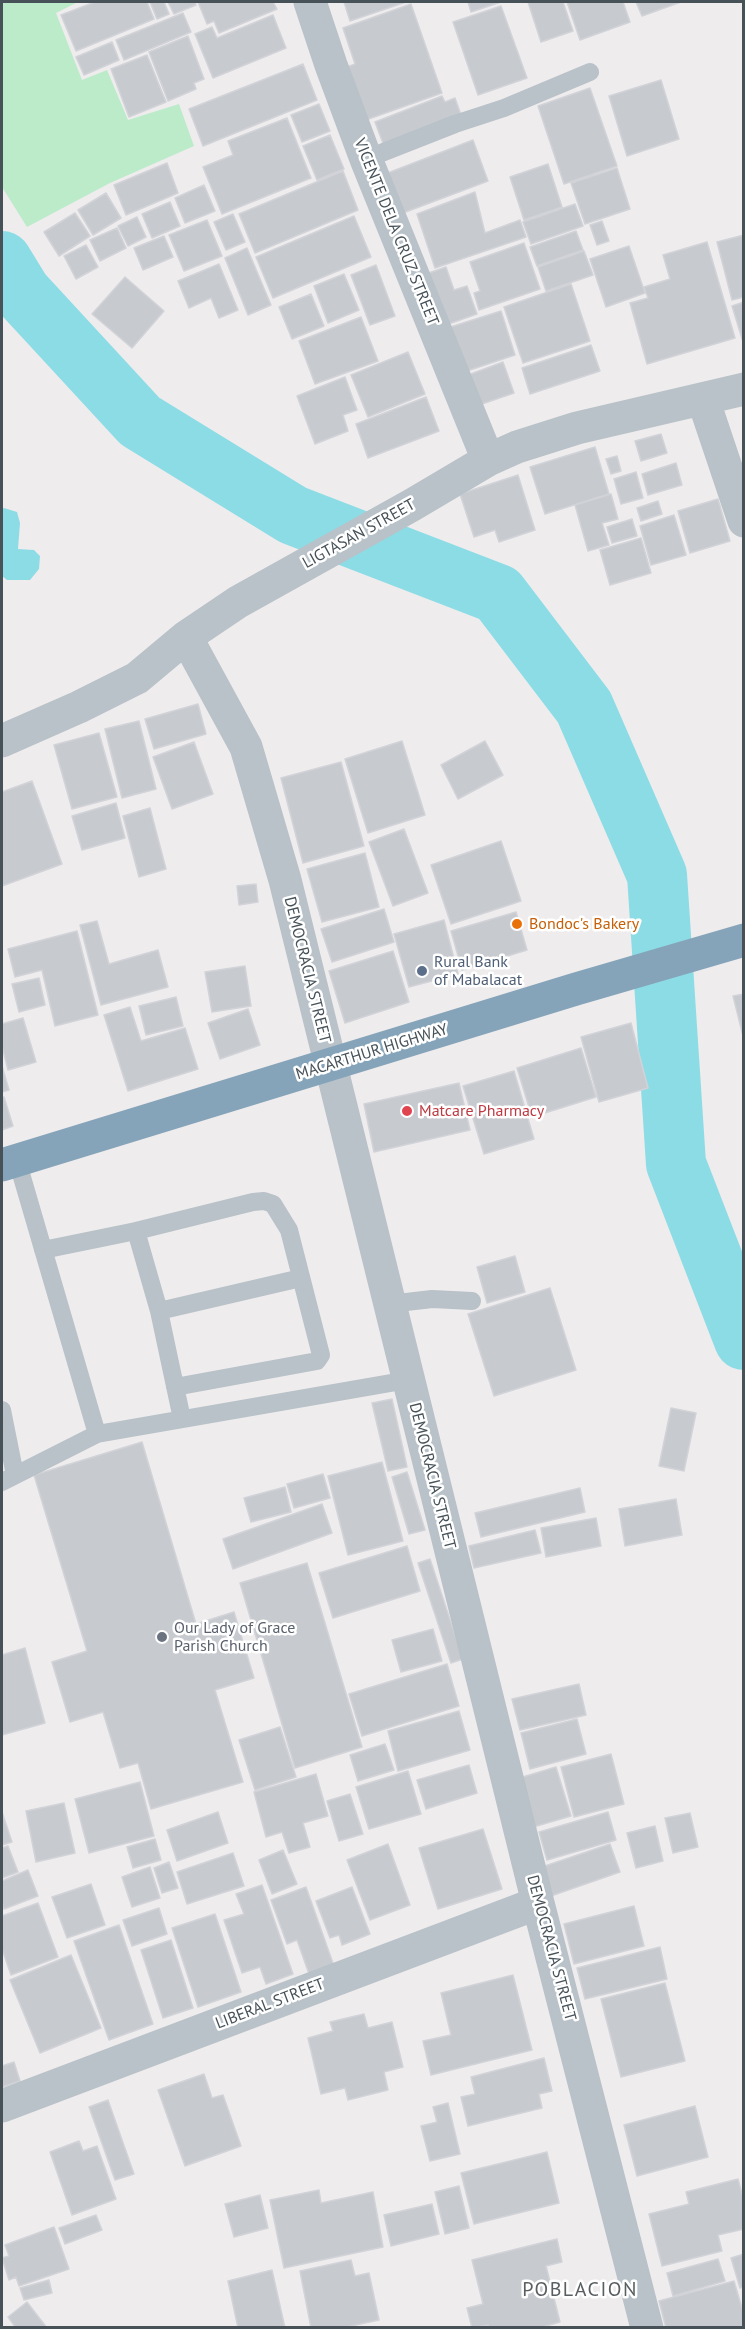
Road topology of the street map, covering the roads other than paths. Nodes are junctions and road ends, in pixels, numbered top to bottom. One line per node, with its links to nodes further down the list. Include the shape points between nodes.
1 (310, 2): 3 (street, VICENTE DELA CRUZ STREET)
2 (590, 72): 3 (lane)
3 (366, 159): 6 (street, VICENTE DELA CRUZ STREET)
4 (744, 389): 5 (street, LIGTASAN STREET)
5 (703, 399): 6 (street, LIGTASAN STREET, via 577,428); 7 (street)
6 (488, 460): 8 (street, LIGTASAN STREET, via 238,602)
7 (744, 521)
8 (186, 637): 9 (street, LIGTASAN STREET, via 137,678); 11 (street, DEMOCRACIA STREET, via 246,747 285,880)
9 (2, 741)
10 (744, 940): 11 (highway, MACARTHUR HIGHWAY)
11 (330, 1065): 12 (highway, MACARTHUR HIGHWAY); 17 (street, DEMOCRACIA STREET)
12 (9, 1163): 14 (lane)
13 (136, 1231): 14 (lane); 15 (lane, via 264,1201 273,1204 289,1230); 18 (lane)
14 (43, 1250): 23 (lane)
15 (301, 1278): 18 (lane); 20 (lane, via 321,1355 317,1361)
16 (472, 1301): 17 (lane, via 432,1299)
17 (389, 1304): 19 (street, DEMOCRACIA STREET)
18 (159, 1311): 20 (lane)
19 (408, 1380): 22 (lane); 26 (street, DEMOCRACIA STREET)
20 (175, 1387): 22 (lane)
21 (2, 1410): 24 (lane)
22 (182, 1419): 23 (lane)
23 (97, 1434): 25 (lane)
24 (4, 1437): 25 (lane)
25 (8, 1479)
26 (538, 1903): 27 (street, LIBERAL STREET); 28 (street, DEMOCRACIA STREET)
27 (2, 2106)
28 (647, 2328)

